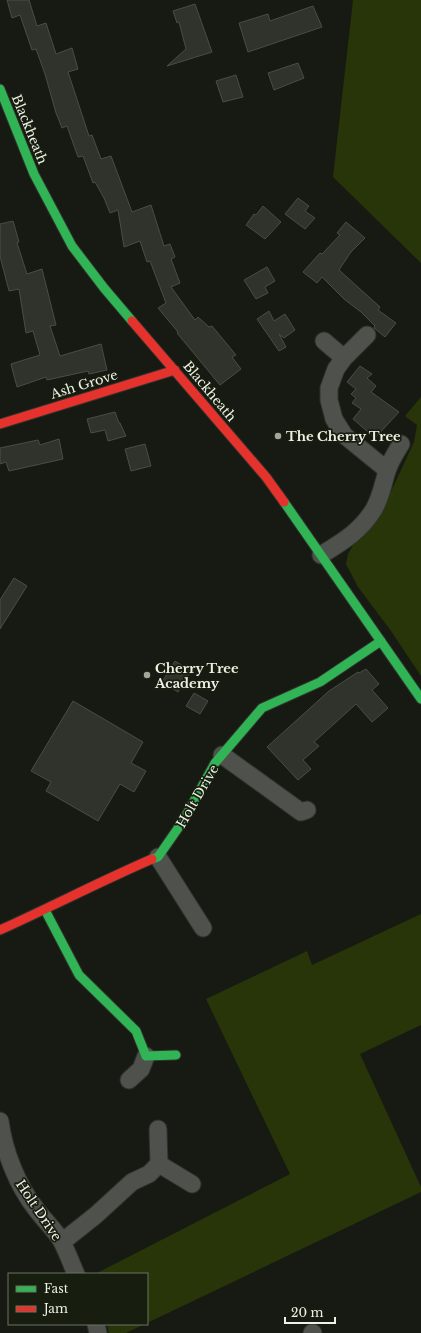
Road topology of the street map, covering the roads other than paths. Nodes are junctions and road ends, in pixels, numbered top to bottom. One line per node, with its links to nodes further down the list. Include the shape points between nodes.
1 (2, 98): 5 (street, Blackheath, via 34,174 72,246 104,288)
2 (367, 335): 4 (street)
3 (324, 340): 4 (street)
4 (344, 358): 8 (street, via 336,369 329,388 334,420 344,435)
5 (175, 370): 6 (street, Ash Grove); 9 (street, Blackheath, via 266,477)
6 (0, 424)
7 (401, 444): 8 (street)
8 (387, 470): 9 (street, via 374,509 346,540)
9 (321, 555): 10 (street, Blackheath)
10 (381, 641): 11 (street, Blackheath); 12 (street, Holt Drive, via 320,682 262,708)
11 (421, 699)
12 (222, 755): 13 (street); 14 (street, Holt Drive, via 183,821)
13 (299, 814)
14 (158, 856): 15 (street); 16 (street, via 187,909)
15 (45, 910): 17 (street); 19 (street, via 79,975 136,1031)
16 (203, 928)
17 (0, 930)
18 (176, 1055): 19 (street)
19 (146, 1056): 20 (street, via 141,1069)
20 (129, 1080)
21 (0, 1121): 23 (street, Holt Drive)
22 (158, 1129): 24 (street)
23 (2, 1143): 26 (street, Holt Drive, via 17,1178 35,1208)
24 (159, 1164): 25 (street); 26 (street, via 149,1174 132,1182)
25 (192, 1184)
26 (62, 1242): 27 (street, Holt Drive)
27 (76, 1273)

